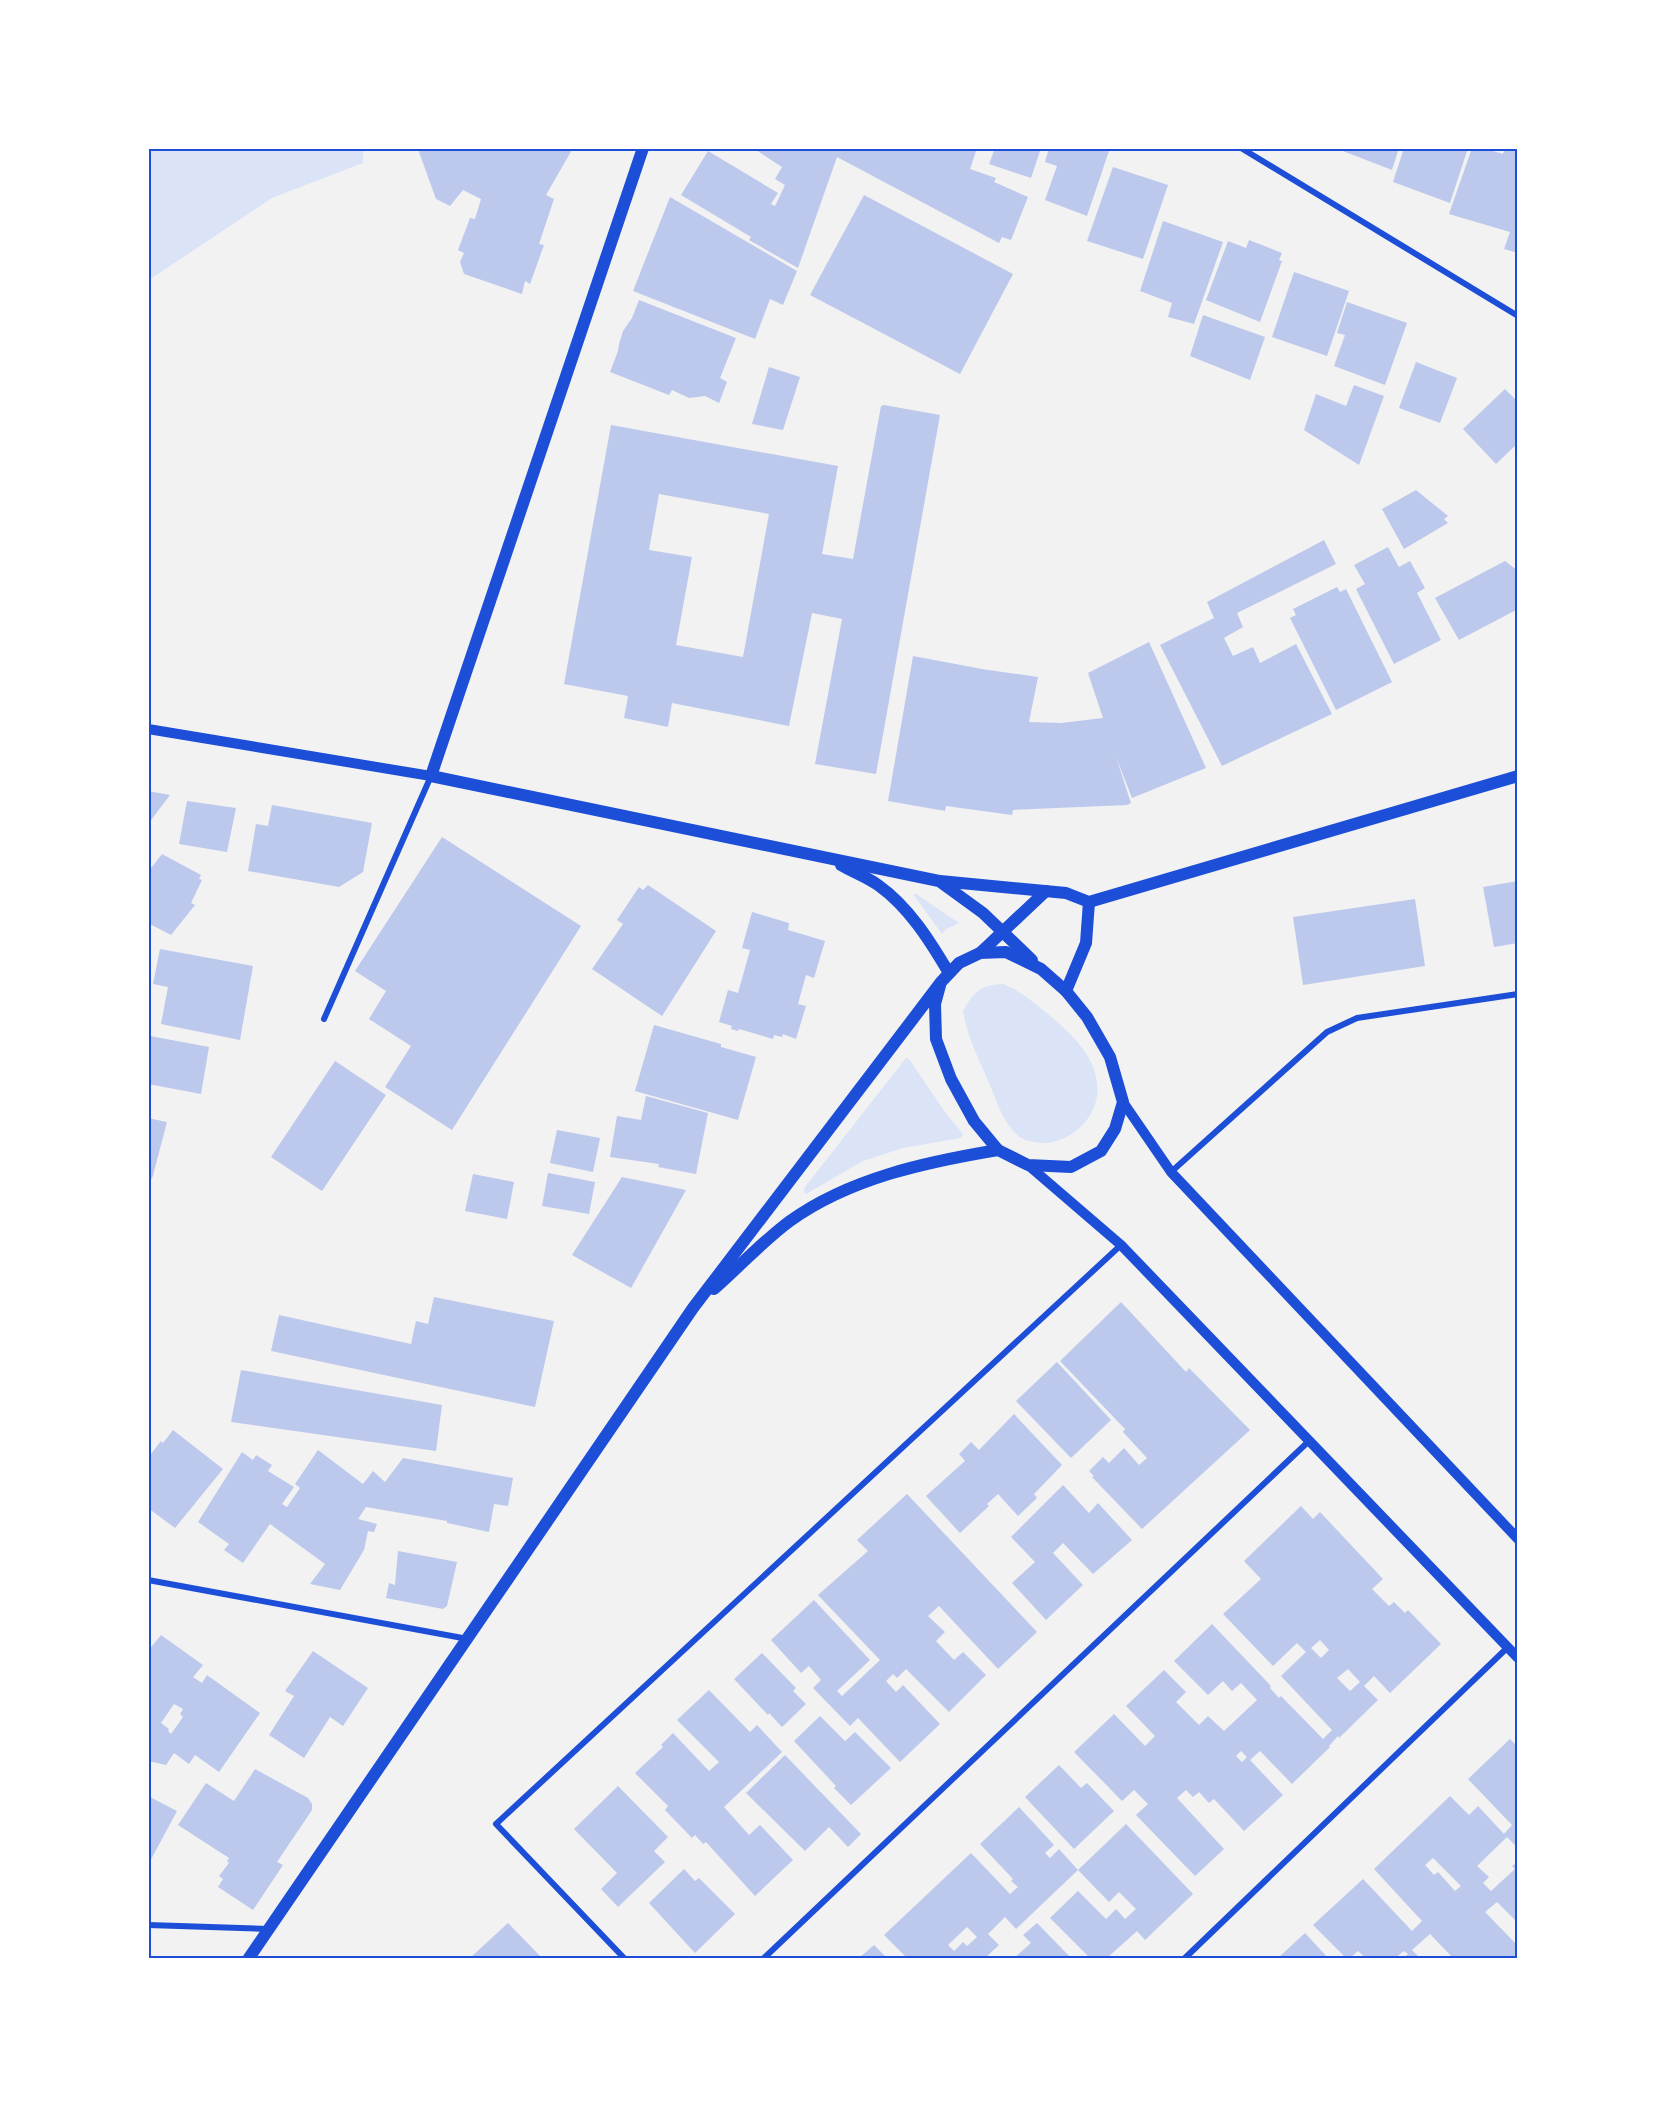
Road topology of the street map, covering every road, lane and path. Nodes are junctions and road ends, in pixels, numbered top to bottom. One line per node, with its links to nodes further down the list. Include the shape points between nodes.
1 (643, 148): 5 (main road)
2 (1241, 148): 3 (street)
3 (1518, 316)
4 (148, 729): 5 (street)
5 (431, 776): 7 (main road); 17 (street)
6 (1518, 776): 10 (main road)
7 (829, 859): 8 (main road); 14 (main road, via 878,885 898,902 917,924)
8 (939, 881): 9 (main road); 11 (main road)
9 (1046, 891): 10 (main road, via 1066,893); 11 (main road)
10 (1089, 902): 15 (main road, via 1086,943)
11 (1002, 931): 12 (main road); 13 (main road)
12 (980, 953): 13 (main road, via 1006,952); 14 (main road, via 960,963)
13 (1041, 969): 15 (main road)
14 (945, 978): 19 (main road, via 936,1004 936,1039 951,1079 974,1121); 23 (main road)
15 (1066, 991): 18 (main road, via 1087,1017 1110,1057)
16 (1518, 994): 21 (street, via 1357,1018 1327,1032)
17 (324, 1020)
18 (1123, 1102): 20 (main road, via 1115,1128 1101,1151 1071,1167); 21 (street)
19 (998, 1150): 20 (main road); 23 (main road, via 899,1171 841,1191 789,1221)
20 (1028, 1165): 22 (street)
21 (1171, 1172): 25 (street)
22 (1121, 1245): 24 (street); 33 (street, via 496,1824)
23 (693, 1308): 27 (main road)
24 (1310, 1441): 28 (street); 34 (street)
25 (1518, 1539)
26 (148, 1580): 27 (street)
27 (469, 1639): 31 (main road)
28 (1507, 1648): 29 (street); 35 (street)
29 (1518, 1658)
30 (148, 1925): 31 (street)
31 (269, 1929): 32 (main road)
32 (249, 1959)
33 (624, 1959)
34 (764, 1959)
35 (1185, 1959)

